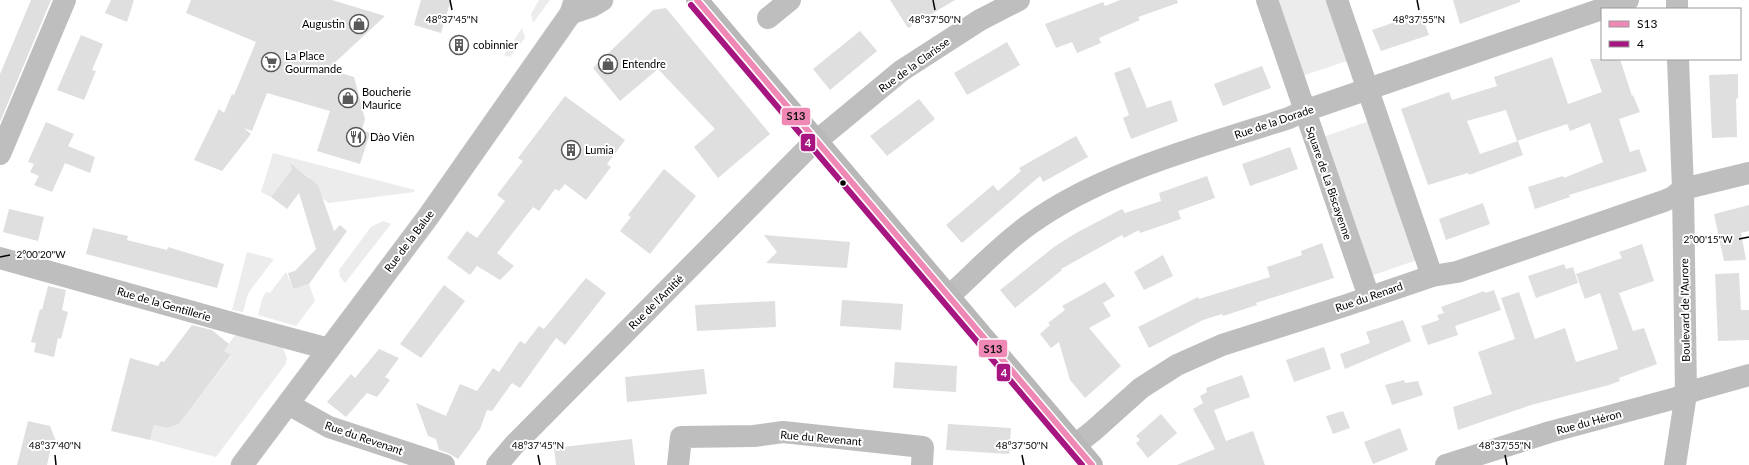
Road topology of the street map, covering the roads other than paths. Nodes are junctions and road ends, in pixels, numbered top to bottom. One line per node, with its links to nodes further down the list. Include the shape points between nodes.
1 (65, 0): 17 (street)
2 (602, 0): 9 (street, Rue de la Balue, via 592,6)
3 (697, 0): 16 (street)
4 (790, 0): 12 (street)
5 (1019, 0): 16 (street, Rue de la Clarisse, via 974,24 901,71)
6 (1267, 0): 15 (street, Square de La Biscayenne)
7 (1336, 0): 14 (street)
8 (1628, 0): 10 (street, Rue de la Dorade)
9 (573, 6): 24 (street, Rue de la Balue, via 428,217)
10 (1605, 8)
11 (1601, 9): 14 (street, Rue de la Dorade)
12 (768, 18)
13 (1678, 60): 19 (street, Boulevard de l'Aurore)
14 (1368, 89): 15 (street, Rue de la Dorade); 21 (street)
15 (1304, 111): 22 (street, Rue de la Dorade, via 1173,156 1070,199 1030,224); 23 (street, Square de La Biscayenne)
16 (817, 141): 22 (street); 31 (street, Rue de l'Amitié)
17 (0, 154)
18 (1749, 173): 19 (street, Rue du Renard)
19 (1683, 189): 21 (street, Rue du Renard, via 1664,201 1457,272); 26 (street, Boulevard de l'Aurore)
20 (0, 258): 24 (street, Rue de la Gentillerie)
21 (1432, 276): 23 (street, Rue du Renard)
22 (949, 296): 28 (street)
23 (1369, 297): 28 (street, Rue du Renard, via 1222,345 1176,365 1141,388)
24 (329, 348): 27 (street, Rue de la Balue)
25 (1749, 375): 26 (street, Rue du Héron)
26 (1686, 394): 35 (street, Rue du Héron, via 1550,432); 36 (street, Boulevard de l'Aurore)
27 (288, 404): 29 (street, Rue de la Balue); 30 (street, Rue du Revenant, via 329,427)
28 (1075, 445): 34 (street)
29 (242, 465)
30 (444, 465)
31 (497, 465)
32 (678, 465): 33 (street, Rue du Revenant, via 681,438 754,436 783,432 922,447)
33 (922, 465)
34 (1092, 465)
35 (1446, 465)
36 (1675, 465)

